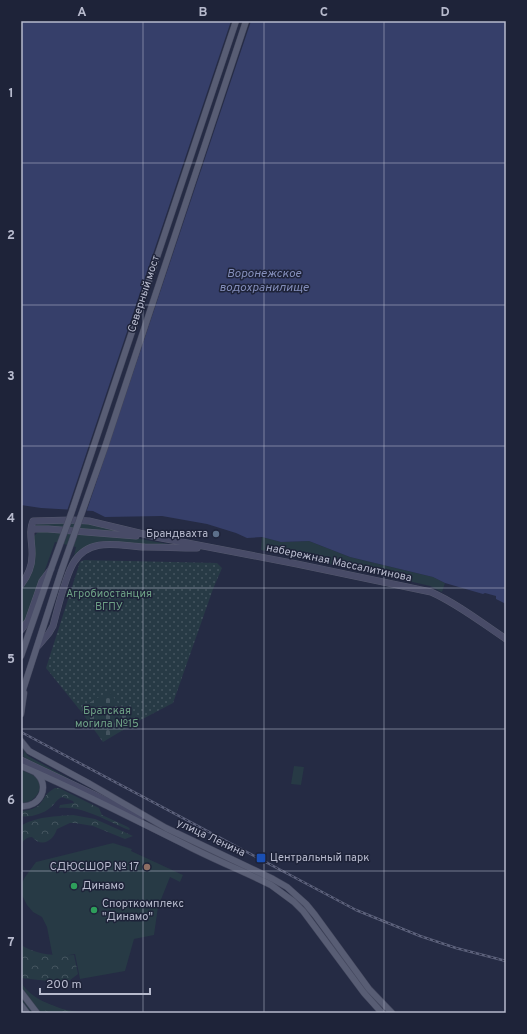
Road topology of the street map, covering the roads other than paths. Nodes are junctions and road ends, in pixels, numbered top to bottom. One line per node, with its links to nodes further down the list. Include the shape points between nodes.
1 (236, 21): 6 (main road, Северный мост, bridge, via 95,445)
2 (246, 21): 11 (main road, Северный мост, bridge)
3 (31, 529): 4 (main road, набережная Массалитинова); 4 (main road, набережная Массалитинова, via 33,521 89,521); 7 (main road, via 32,563)
4 (156, 537): 5 (main road, набережная Массалитинова)
5 (219, 550): 10 (main road, набережная Массалитинова, via 431,592); 11 (main road, via 111,543 86,549 74,563 51,630)
6 (51, 569): 8 (main road, via 42,581 26,624); 12 (main road, Северный мост)
7 (21, 585)
8 (21, 630)
9 (21, 639): 12 (main road)
10 (506, 639)
11 (38, 646): 14 (main road, Северный мост)
12 (24, 647): 13 (main road, Северный мост)
13 (21, 656)
14 (25, 687): 15 (main road); 16 (main road)
15 (21, 696)
16 (21, 714)
17 (21, 741): 22 (main road, via 29,750)
18 (21, 760): 22 (main road, улица Ленина)
19 (21, 766): 20 (main road, улица Ленина)
20 (32, 770): 21 (main road, via 41,778 41,797 35,804); 23 (main road, улица Ленина)
21 (21, 806)
22 (150, 819): 23 (main road, улица Ленина)
23 (165, 831): 28 (main road, улица Ленина, via 188,846 271,885 294,902); 29 (main road, улица Ленина, via 244,864 287,887 306,904 369,989)
24 (21, 992): 27 (main road)
25 (21, 1005): 26 (main road)
26 (27, 1013)
27 (37, 1013)
28 (382, 1013)
29 (392, 1013)

